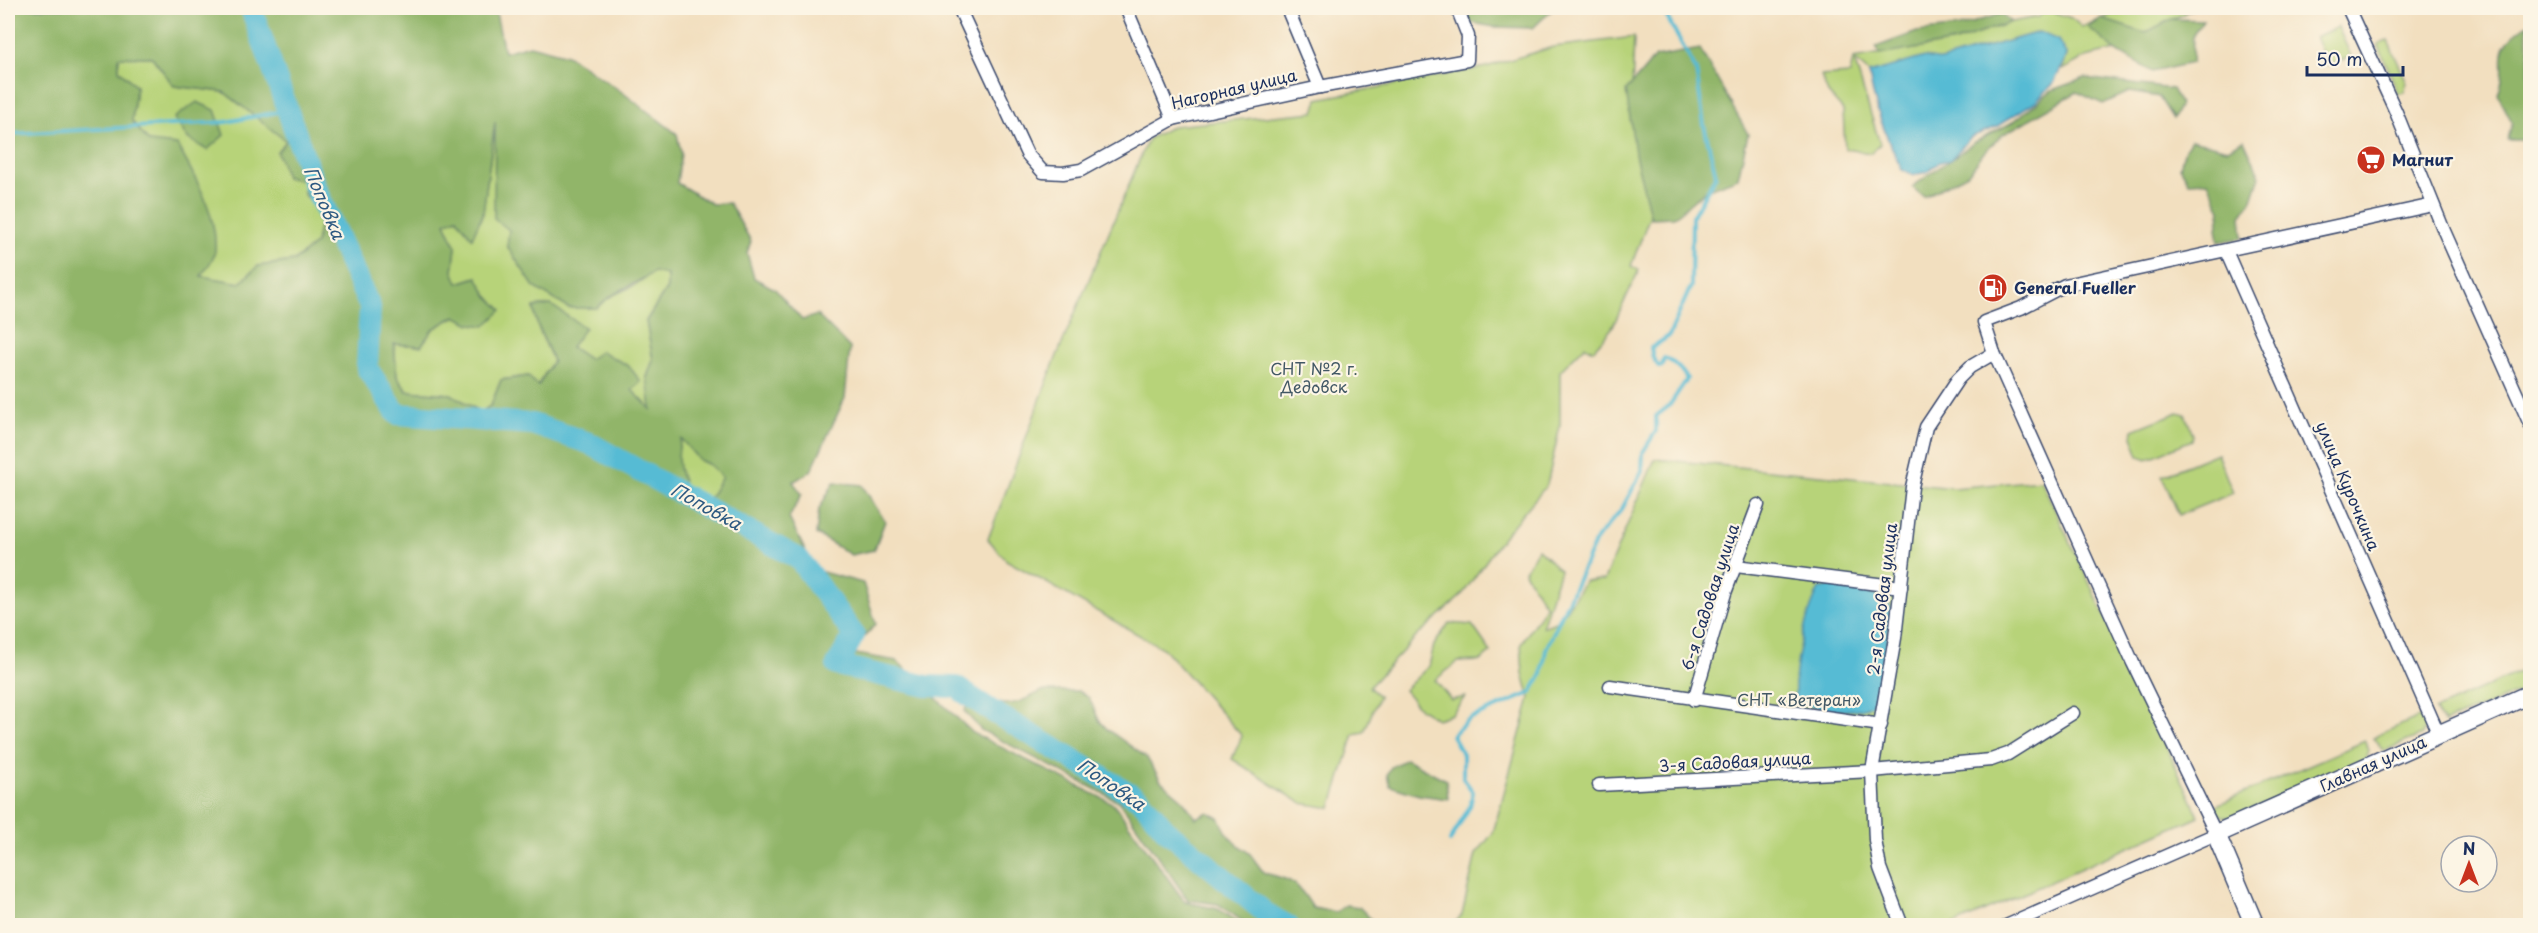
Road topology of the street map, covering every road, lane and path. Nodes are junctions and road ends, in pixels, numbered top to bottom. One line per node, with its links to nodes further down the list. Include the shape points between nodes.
1 (959, 8): 7 (street, Нагорная улица, via 1026,154 1043,172 1081,170)
2 (1126, 8): 7 (street)
3 (1287, 8): 6 (street)
4 (1457, 8): 6 (street, Нагорная улица, via 1468,36 1467,60)
5 (2348, 8): 8 (street)
6 (1320, 87): 7 (street, Нагорная улица)
7 (1173, 119)
8 (2433, 205): 9 (street); 11 (street)
9 (2226, 251): 10 (street, via 2065,285 1984,322); 20 (street, улица Курочкина)
10 (1994, 353): 14 (street, 2-я Садовая улица, via 1958,379 1926,428 1912,487); 23 (street, via 2133,663)
11 (2530, 424)
12 (1758, 505): 13 (street, 6-я Садовая улица)
13 (1736, 566): 14 (street); 17 (street, 6-я Садовая улица)
14 (1901, 587): 19 (street, 2-я Садовая улица)
15 (1610, 686): 17 (street)
16 (2530, 694): 20 (street, Главная улица)
17 (1694, 700): 19 (street)
18 (2073, 713): 21 (street, 3-я Садовая улица, via 2008,754 1991,760)
19 (1881, 725): 21 (street, 2-я Садовая улица)
20 (2439, 735): 23 (street, Главная улица)
21 (1872, 771): 22 (street, 3-я Садовая улица); 24 (street, 2-я Садовая улица, via 1875,840)
22 (1599, 786)
23 (2216, 834): 25 (street); 26 (street)
24 (1902, 926)
25 (2007, 926)
26 (2255, 926)

